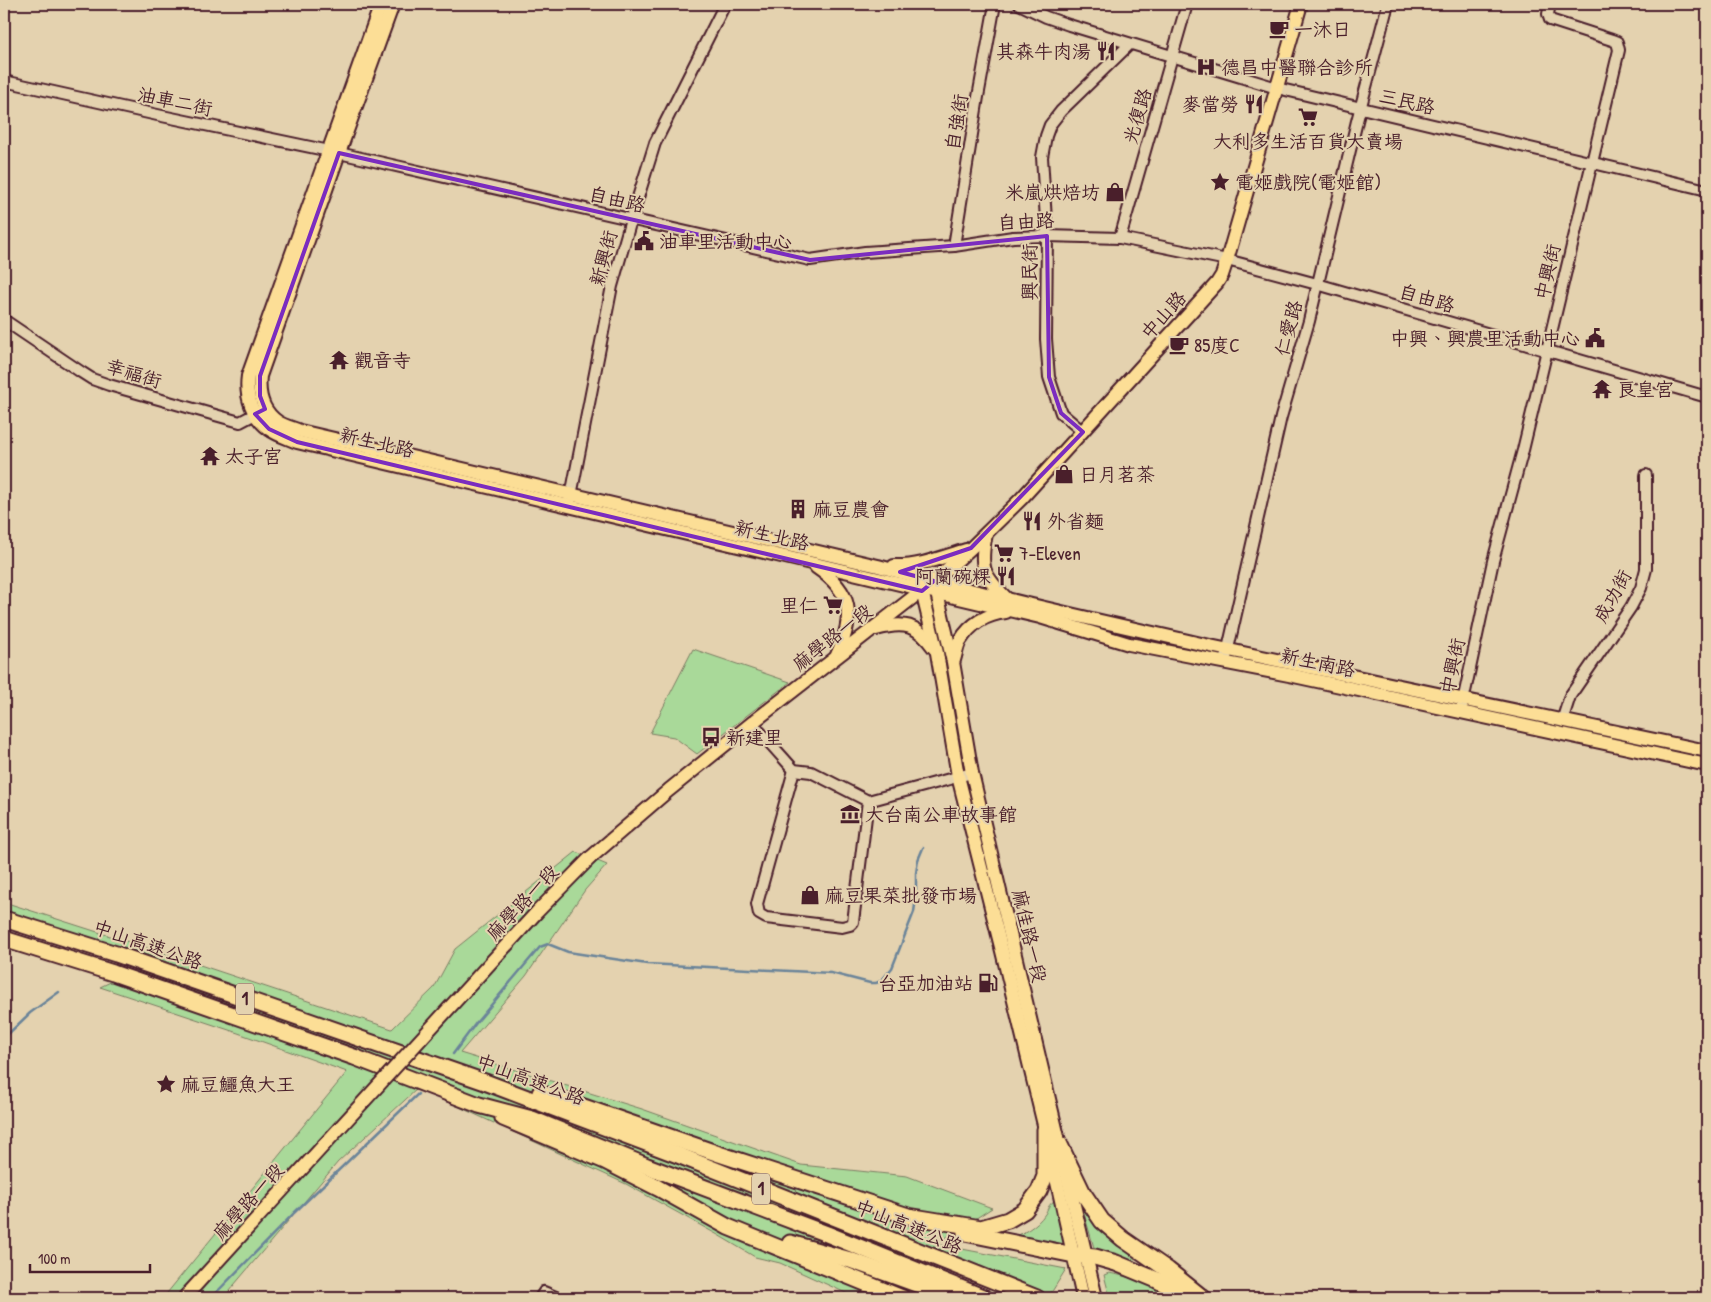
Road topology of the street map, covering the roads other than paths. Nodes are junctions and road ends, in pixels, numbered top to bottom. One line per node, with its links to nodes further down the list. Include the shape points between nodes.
1 (381, 4): 15 (main road, 新生北路)
2 (393, 4): 15 (main road, 新生北路)
3 (725, 4): 18 (street, 新興街, via 655,143)
4 (995, 4): 21 (street, 自強街)
5 (1019, 4): 10 (street, 三民路, via 1046,17)
6 (1188, 4): 11 (street, 光復路)
7 (1301, 4): 13 (main road, 中山路)
8 (1388, 4): 14 (street, 仁愛路)
9 (1550, 4): 16 (street, 中興街, via 1550,20 1612,40 1619,46)
10 (1130, 44): 11 (street, 三民路); 19 (street, 興民街, via 1050,125 1042,157)
11 (1172, 57): 13 (street, 三民路); 20 (street, 光復路)
12 (4, 81): 15 (street, 油車二街)
13 (1277, 88): 14 (street, 三民路); 22 (main road, 中山路)
14 (1360, 108): 16 (street, 三民路); 23 (street, 仁愛路)
15 (333, 152): 18 (street, 自由路); 27 (main road, 新生北路, via 248,376 250,401)
16 (1591, 163): 17 (street, 三民路); 25 (street, 中興街)
17 (1707, 190)
18 (630, 220): 21 (street, 自由路, via 810,260 865,252); 30 (street, 新興街, via 612,286)
19 (1047, 236): 20 (street, 自由路); 21 (street, 自由路, via 1013,237); 28 (street, 興民街, via 1049,377 1061,413)
20 (1120, 238): 22 (street, 自由路)
21 (954, 246)
22 (1227, 260): 23 (street, 自由路); 28 (main road, 中山路, via 1217,283)
23 (1317, 284): 25 (street, 自由路); 40 (street, 仁愛路)
24 (4, 320): 27 (street, 幸福街, via 92,378 240,422)
25 (1546, 351): 26 (street, 自由路); 43 (street, 中興街, via 1493,561)
26 (1707, 397)
27 (260, 411): 30 (main road, 新生北路, via 268,429 297,442)
28 (1082, 432): 31 (main road, 中山路)
29 (1646, 476): 44 (street, 成功街, via 1646,569 1641,588 1570,696)
30 (570, 501): 33 (main road, 新生北路); 34 (main road, 新生北路)
31 (986, 534): 32 (main road, 中山路); 37 (main road, via 982,559 984,570)
32 (971, 548): 34 (main road, via 907,567); 35 (main road, 中山路)
33 (810, 563): 36 (main road, 新生北路); 41 (main road, via 829,576 847,601 845,638)
34 (878, 566): 35 (main road, 新生北路)
35 (936, 588): 36 (main road, 新生南路); 37 (main road, 新生南路); 42 (main road, 麻佳路一段)
36 (922, 591): 38 (main road, 麻學路一段); 39 (main road, 麻佳路一段)
37 (1009, 605): 40 (main road, 新生南路); 42 (main road, via 978,621 959,642)
38 (872, 631): 39 (main road, via 892,625 910,626 927,639); 41 (main road, 麻學路一段)
39 (937, 653): 50 (main road, 麻佳路一段)
40 (1226, 656): 43 (main road, 新生南路, via 1414,690)
41 (836, 657): 45 (main road, 麻學路一段)
42 (953, 662): 49 (main road, 麻佳路一段)
43 (1462, 706): 44 (main road, 新生南路); 47 (main road, 新生南路)
44 (1562, 721): 46 (main road, 新生南路)
45 (752, 723): 48 (street); 61 (main road, 麻學路一段, bridge, via 590,858 458,997)
46 (1707, 751)
47 (1707, 765)
48 (794, 770): 51 (street, via 811,772); 51 (street, via 757,904 759,914 766,918 842,927 853,922)
49 (972, 773): 50 (street); 57 (main road, 麻佳路一段)
50 (958, 776): 51 (street); 56 (main road, 麻佳路一段)
51 (868, 801)
52 (4, 919): 54 (highway, 中山高速公路 / 1, via 116,954)
53 (4, 939): 55 (highway, 中山高速公路 / 1, via 316,1044)
54 (484, 1082): 58 (highway, via 523,1088 581,1106); 67 (highway, 中山高速公路 / 1, via 678,1155)
55 (480, 1105): 59 (highway, via 605,1161); 66 (highway, 中山高速公路 / 1, via 532,1118)
56 (1045, 1129): 58 (highway, via 1045,1176 1025,1210 1008,1220 980,1228); 60 (main road, 麻佳路一段)
57 (1059, 1143): 60 (main road, 麻佳路一段); 71 (highway, via 1083,1193 1102,1221)
58 (908, 1216): 60 (highway, via 940,1228)
59 (728, 1227): 64 (highway); 65 (highway, via 850,1260)
60 (1080, 1256): 68 (main road, 麻佳路一段); 69 (main road, 麻佳路一段); 70 (highway, via 1139,1271)
61 (184, 1298)
62 (540, 1298): 63 (street, via 544,1292)
63 (558, 1298)
64 (902, 1298)
65 (956, 1298)
66 (985, 1298)
67 (1036, 1298)
68 (1083, 1298)
69 (1096, 1298)
70 (1191, 1298)
71 (1203, 1298)

